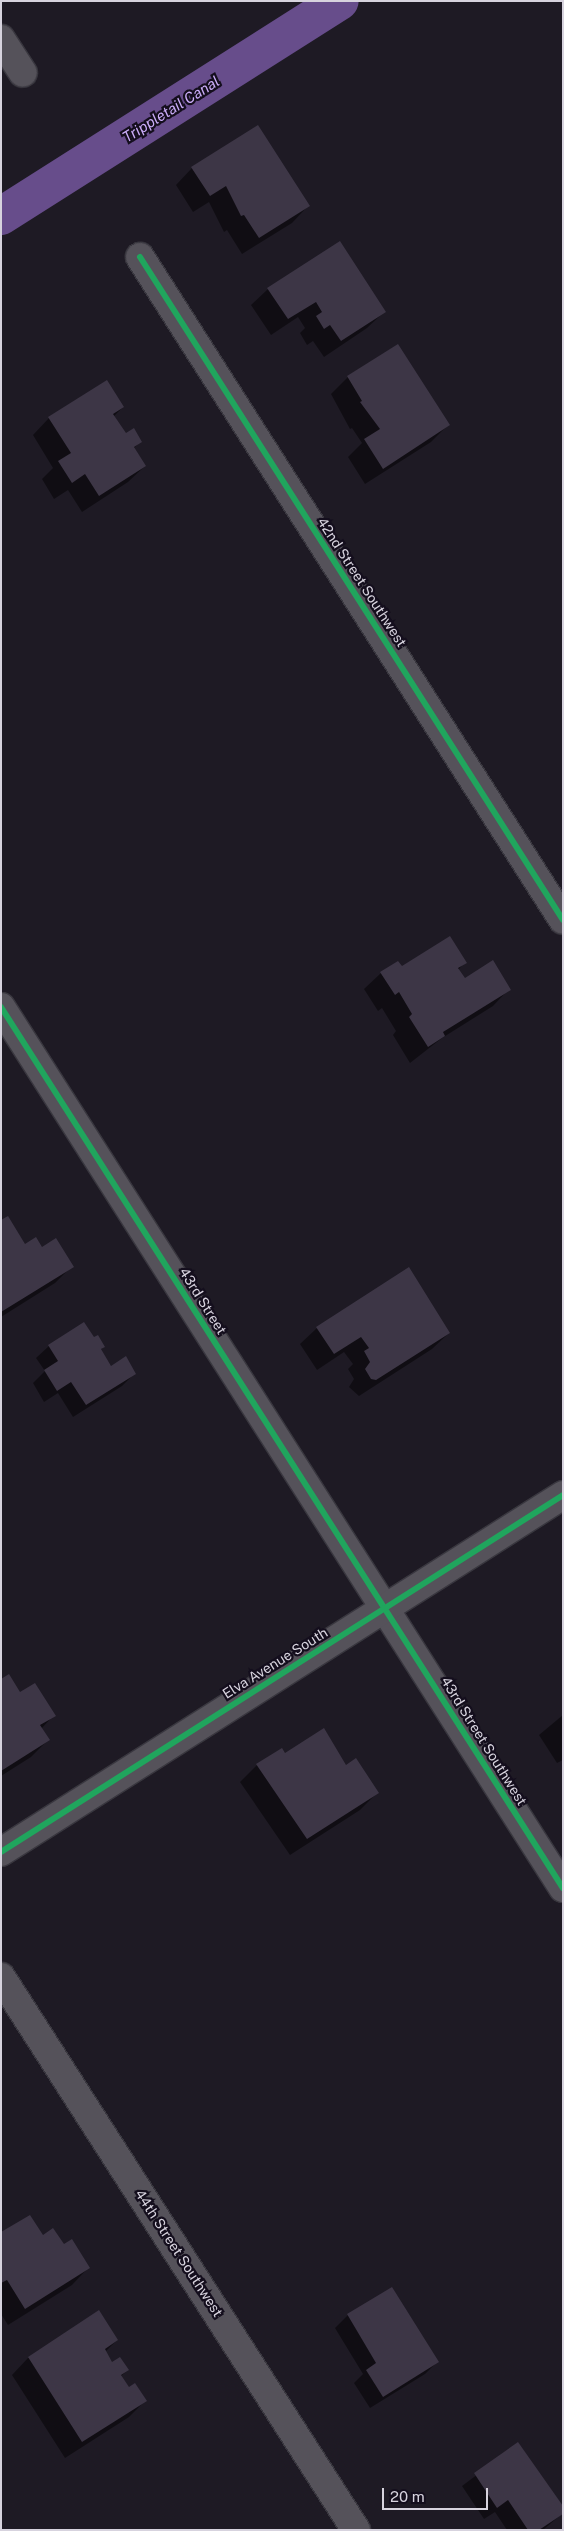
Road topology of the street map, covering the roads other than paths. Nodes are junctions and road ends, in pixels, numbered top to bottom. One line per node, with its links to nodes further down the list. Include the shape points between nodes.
1 (1, 39): 2 (street)
2 (23, 74)
3 (140, 257): 4 (street, 42nd Street Southwest)
4 (563, 920)
5 (1, 1007): 7 (street, 43rd Street)
6 (563, 1494): 7 (street, Elva Avenue South)
7 (385, 1608): 8 (street, Elva Avenue South); 9 (street, 43rd Street Southwest)
8 (1, 1852)
9 (563, 1888)
10 (1, 1977): 11 (street, 44th Street Southwest)
11 (356, 2530)

